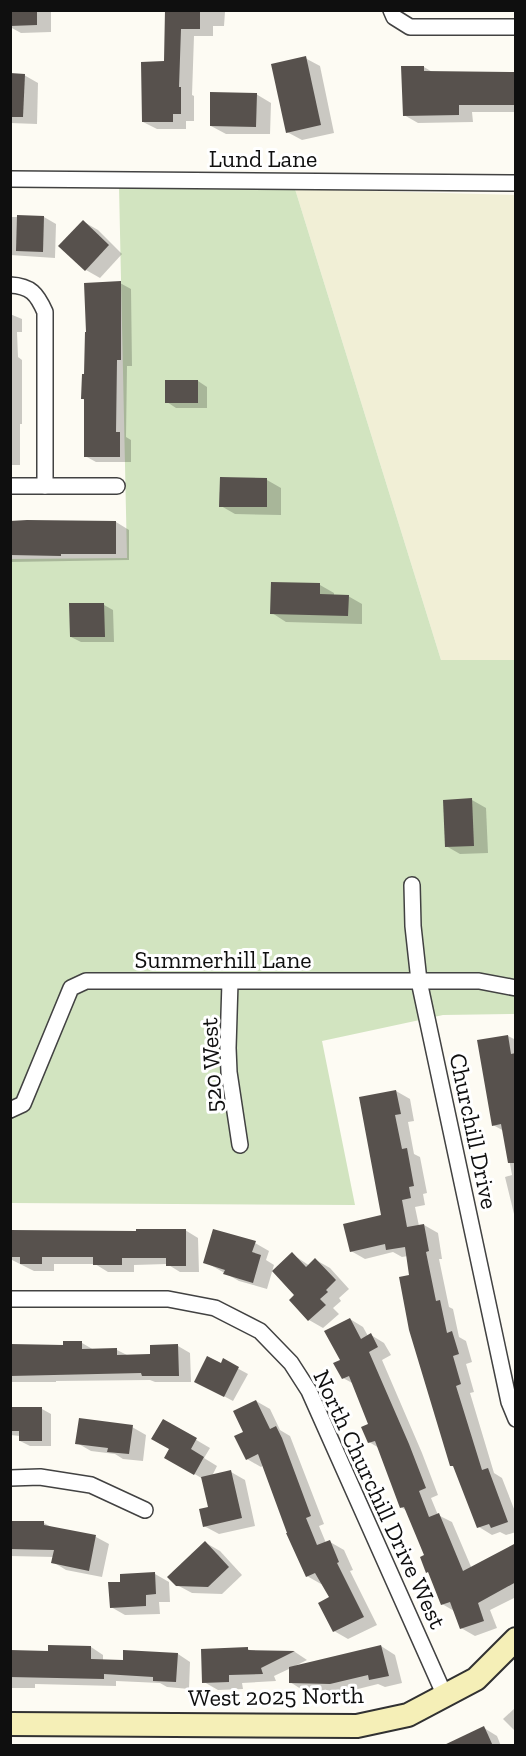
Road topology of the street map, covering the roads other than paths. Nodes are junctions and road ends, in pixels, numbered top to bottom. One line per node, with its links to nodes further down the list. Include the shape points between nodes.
1 (393, 14): 2 (street, via 410,27)
2 (516, 27)
3 (10, 179): 4 (street, Lund Lane)
4 (516, 183)
5 (10, 285): 7 (street, via 22,285 38,296 45,312)
6 (10, 486): 7 (street)
7 (45, 486): 8 (street)
8 (117, 486)
9 (412, 885): 10 (street, Churchill Drive)
10 (419, 981): 11 (street, Summerhill Lane); 12 (street, Summerhill Lane, via 479,981); 16 (street, Churchill Drive, via 506,1390)
11 (230, 982): 13 (street, Summerhill Lane, via 86,981 71,988 23,1104); 14 (street, 520 West, via 229,1072)
12 (516, 988)
13 (10, 1110)
14 (240, 1145)
15 (10, 1299): 20 (street, North Churchill Drive West, via 168,1299 215,1308 260,1332 291,1363 309,1390)
16 (516, 1419)
17 (10, 1478): 18 (street, via 91,1485)
18 (145, 1510)
19 (516, 1639): 20 (street, West 2025 North, via 476,1679)
20 (445, 1696): 21 (street, West 2025 North, via 408,1715 357,1726)
21 (10, 1724)

